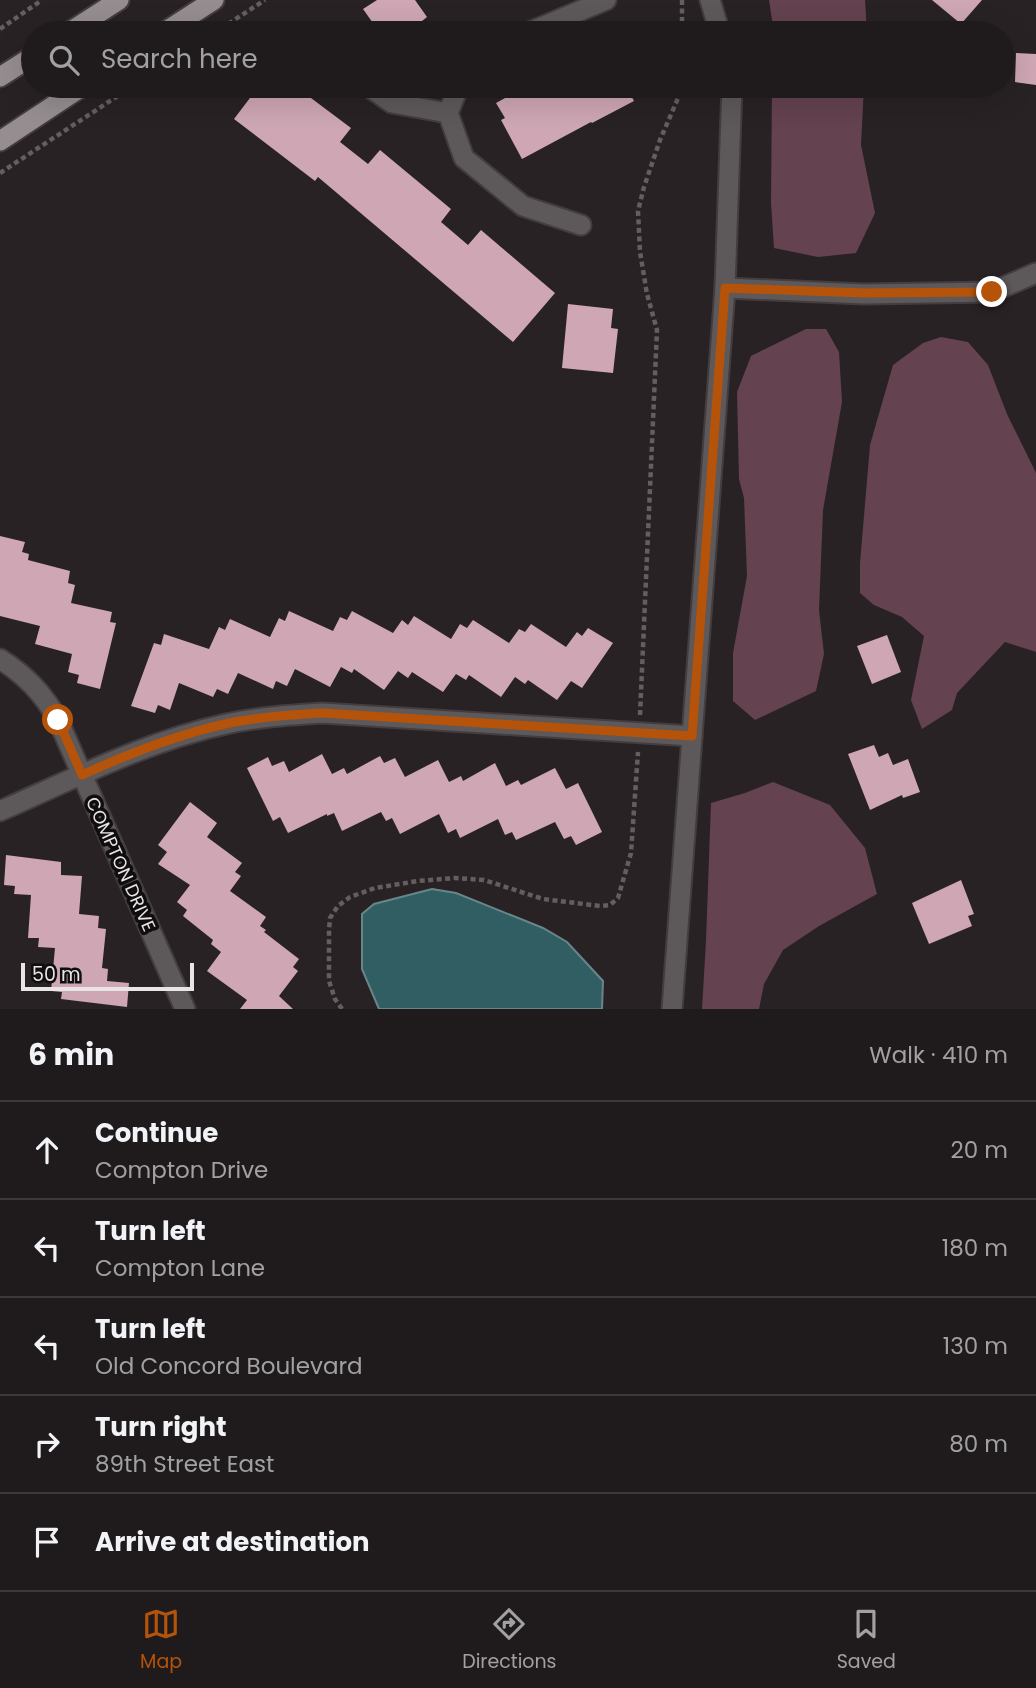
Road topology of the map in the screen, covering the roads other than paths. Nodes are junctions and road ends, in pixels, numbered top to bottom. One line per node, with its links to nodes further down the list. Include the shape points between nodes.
1 (119, 0): 5 (main road)
2 (214, 0): 6 (main road)
3 (606, 0): 7 (street)
4 (710, 0): 8 (street)
5 (87, 21)
6 (182, 21)
7 (556, 21)
8 (716, 21)
9 (21, 64): 10 (main road)
10 (0, 77)
11 (65, 98): 16 (main road)
12 (385, 98): 15 (street)
13 (455, 98): 15 (street)
14 (732, 98): 19 (street)
15 (449, 113): 17 (street, via 464,158 523,206)
16 (0, 141)
17 (581, 225)
18 (1036, 273): 19 (street, via 992,292)
19 (725, 288): 21 (street)
20 (0, 659): 22 (street, COMPTON DRIVE, via 45,698)
21 (692, 736): 22 (street, via 322,713 274,716 199,730); 25 (street)
22 (82, 775): 23 (street); 24 (street, COMPTON DRIVE)
23 (0, 811)
24 (186, 1009)
25 (672, 1009)

